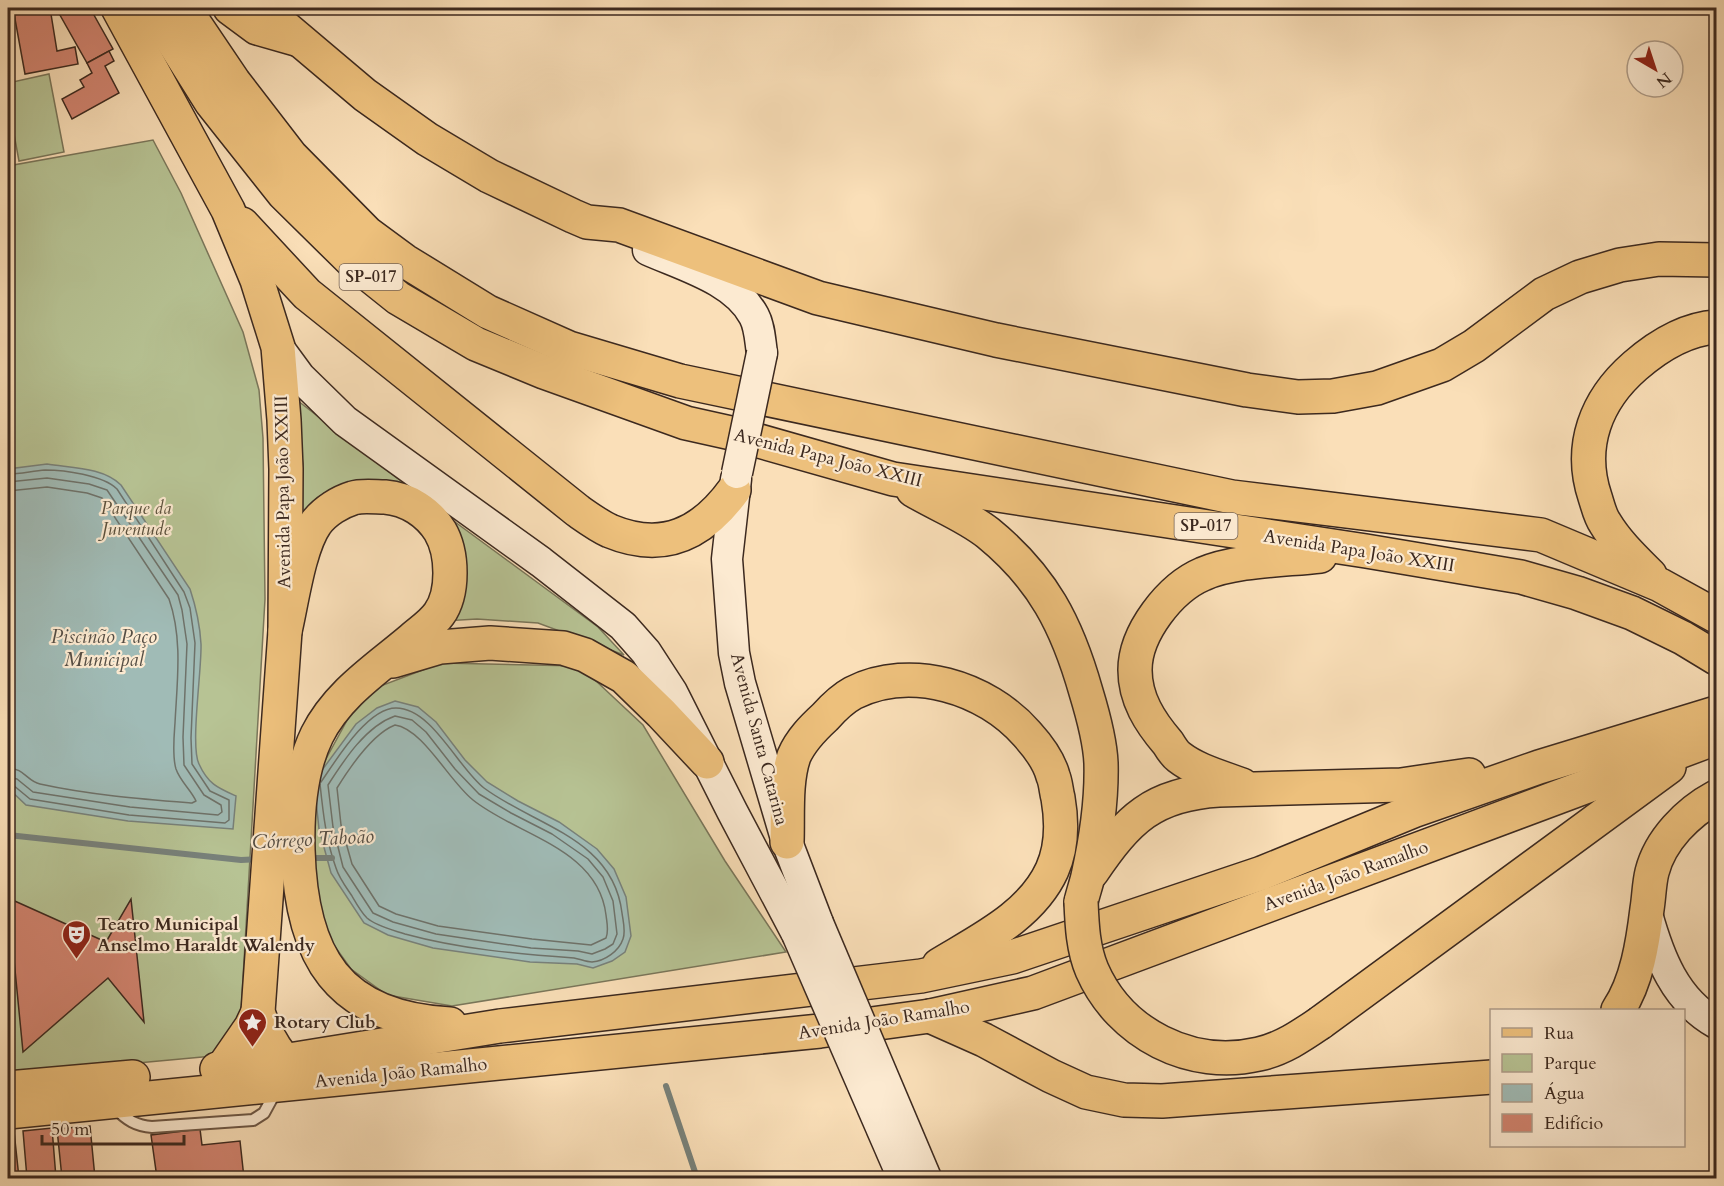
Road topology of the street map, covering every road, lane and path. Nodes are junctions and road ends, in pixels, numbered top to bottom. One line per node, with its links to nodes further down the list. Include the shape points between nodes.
1 (118, 8): 7 (main road, Avenida Papa João XXIII)
2 (152, 8): 12 (main road, Avenida Papa João XXIII / SP-017, via 211,102 284,194 353,262 398,298 476,344 544,372 687,423)
3 (184, 8): 15 (main road, Avenida Papa João XXIII / SP-017, via 291,156 367,232 405,261 488,312 569,348 680,381 1232,497 1541,535)
4 (230, 8): 6 (main road, via 257,28)
5 (262, 8): 6 (main road)
6 (299, 40): 8 (main road, via 365,95 427,139 489,176)
7 (228, 210): 11 (main road, Avenida Papa João XXIII, via 257,280); 13 (main road, via 307,294 538,480 607,530 645,541 676,537 719,510)
8 (587, 222): 9 (main road, via 619,225 818,298 1008,342 1298,397 1377,388 1432,369 1474,346 1544,294 1580,277 1659,259); 13 (main road, Avenida Santa Catarina, bridge, via 728,287 755,318 762,353)
9 (1716, 260)
10 (1716, 327): 15 (main road, via 1701,328 1674,339 1619,380 1597,414 1588,446 1590,482 1604,521 1620,544)
11 (278, 347): 17 (main road, Avenida Papa João XXIII, via 285,420); 22 (main road, via 300,377 345,422 624,626 662,674)
12 (894, 479): 14 (main road, Avenida Papa João XXIII / SP-017); 28 (main road, via 986,532 1020,561 1046,594 1064,629 1093,715 1101,763 1098,817)
13 (736, 481): 27 (main road, Avenida Santa Catarina, via 727,559 734,653)
14 (1366, 551): 18 (main road, Avenida Papa João XXIII / SP-017, via 1521,577 1577,593 1632,614); 24 (main road, via 1236,565 1203,574 1176,591 1153,616 1135,669 1142,705 1153,724 1179,757 1205,772)
15 (1660, 585): 16 (main road, Avenida Papa João XXIII / SP-017)
16 (1716, 616)
17 (285, 631): 19 (main road, via 305,544 316,522 332,507 355,497 388,497 416,506 434,520 444,538 449,554 447,591 432,622); 26 (main road, Avenida Papa João XXIII)
18 (1716, 658)
19 (382, 664): 22 (main road, via 440,647 490,643 563,648 585,655 624,677); 26 (main road, via 333,711 318,734)
20 (1716, 713): 23 (main road, Avenida João Ramalho)
21 (1708, 741): 28 (main road, bridge, via 1339,1011 1292,1042 1260,1054 1226,1058 1192,1054 1160,1042 1132,1024 1108,999 1092,969 1083,936); 34 (main road, Avenida João Ramalho, via 1033,993)
22 (707, 762): 30 (main road)
23 (1539, 767): 24 (main road, via 1401,785); 31 (main road, Avenida João Ramalho, via 1413,811 1262,873 1132,918 1012,957)
24 (1255, 789): 28 (main road, via 1196,792 1154,806 1118,835)
25 (1716, 797): 29 (main road, via 1683,822 1664,844 1652,872)
26 (284, 813): 33 (main road, Avenida Papa João XXIII, via 265,901); 36 (main road, via 307,923 319,954 339,982 368,1005 402,1017)
27 (787, 842): 30 (main road, Avenida Santa Catarina); 31 (main road, via 790,770 795,754 809,732 853,693 916,680 964,689 1016,722 1036,744 1053,774 1061,814 1053,869 1032,901 1006,923)
28 (1085, 890)
29 (1648, 906): 32 (main road, via 1636,967); 35 (main road, via 1655,944 1667,972 1684,997)
30 (808, 929): 42 (main road, bridge); 43 (main road, bridge)
31 (921, 976): 36 (main road, Avenida João Ramalho)
32 (1619, 1009)
33 (258, 1012): 37 (main road, Avenida Papa João XXIII); 38 (main road, Avenida Papa João XXIII)
34 (930, 1016): 38 (main road, Avenida João Ramalho, via 820,1031); 39 (main road, via 1086,1092 1124,1100 1162,1101)
35 (1716, 1023)
36 (500, 1026): 38 (main road, Avenida João Ramalho)
37 (222, 1069): 38 (main road, Avenida João Ramalho); 40 (main road, Avenida João Ramalho)
38 (289, 1076): 41 (main road, Avenida João Ramalho)
39 (1490, 1077)
40 (8, 1088)
41 (8, 1112)
42 (903, 1179)
43 (926, 1179)

